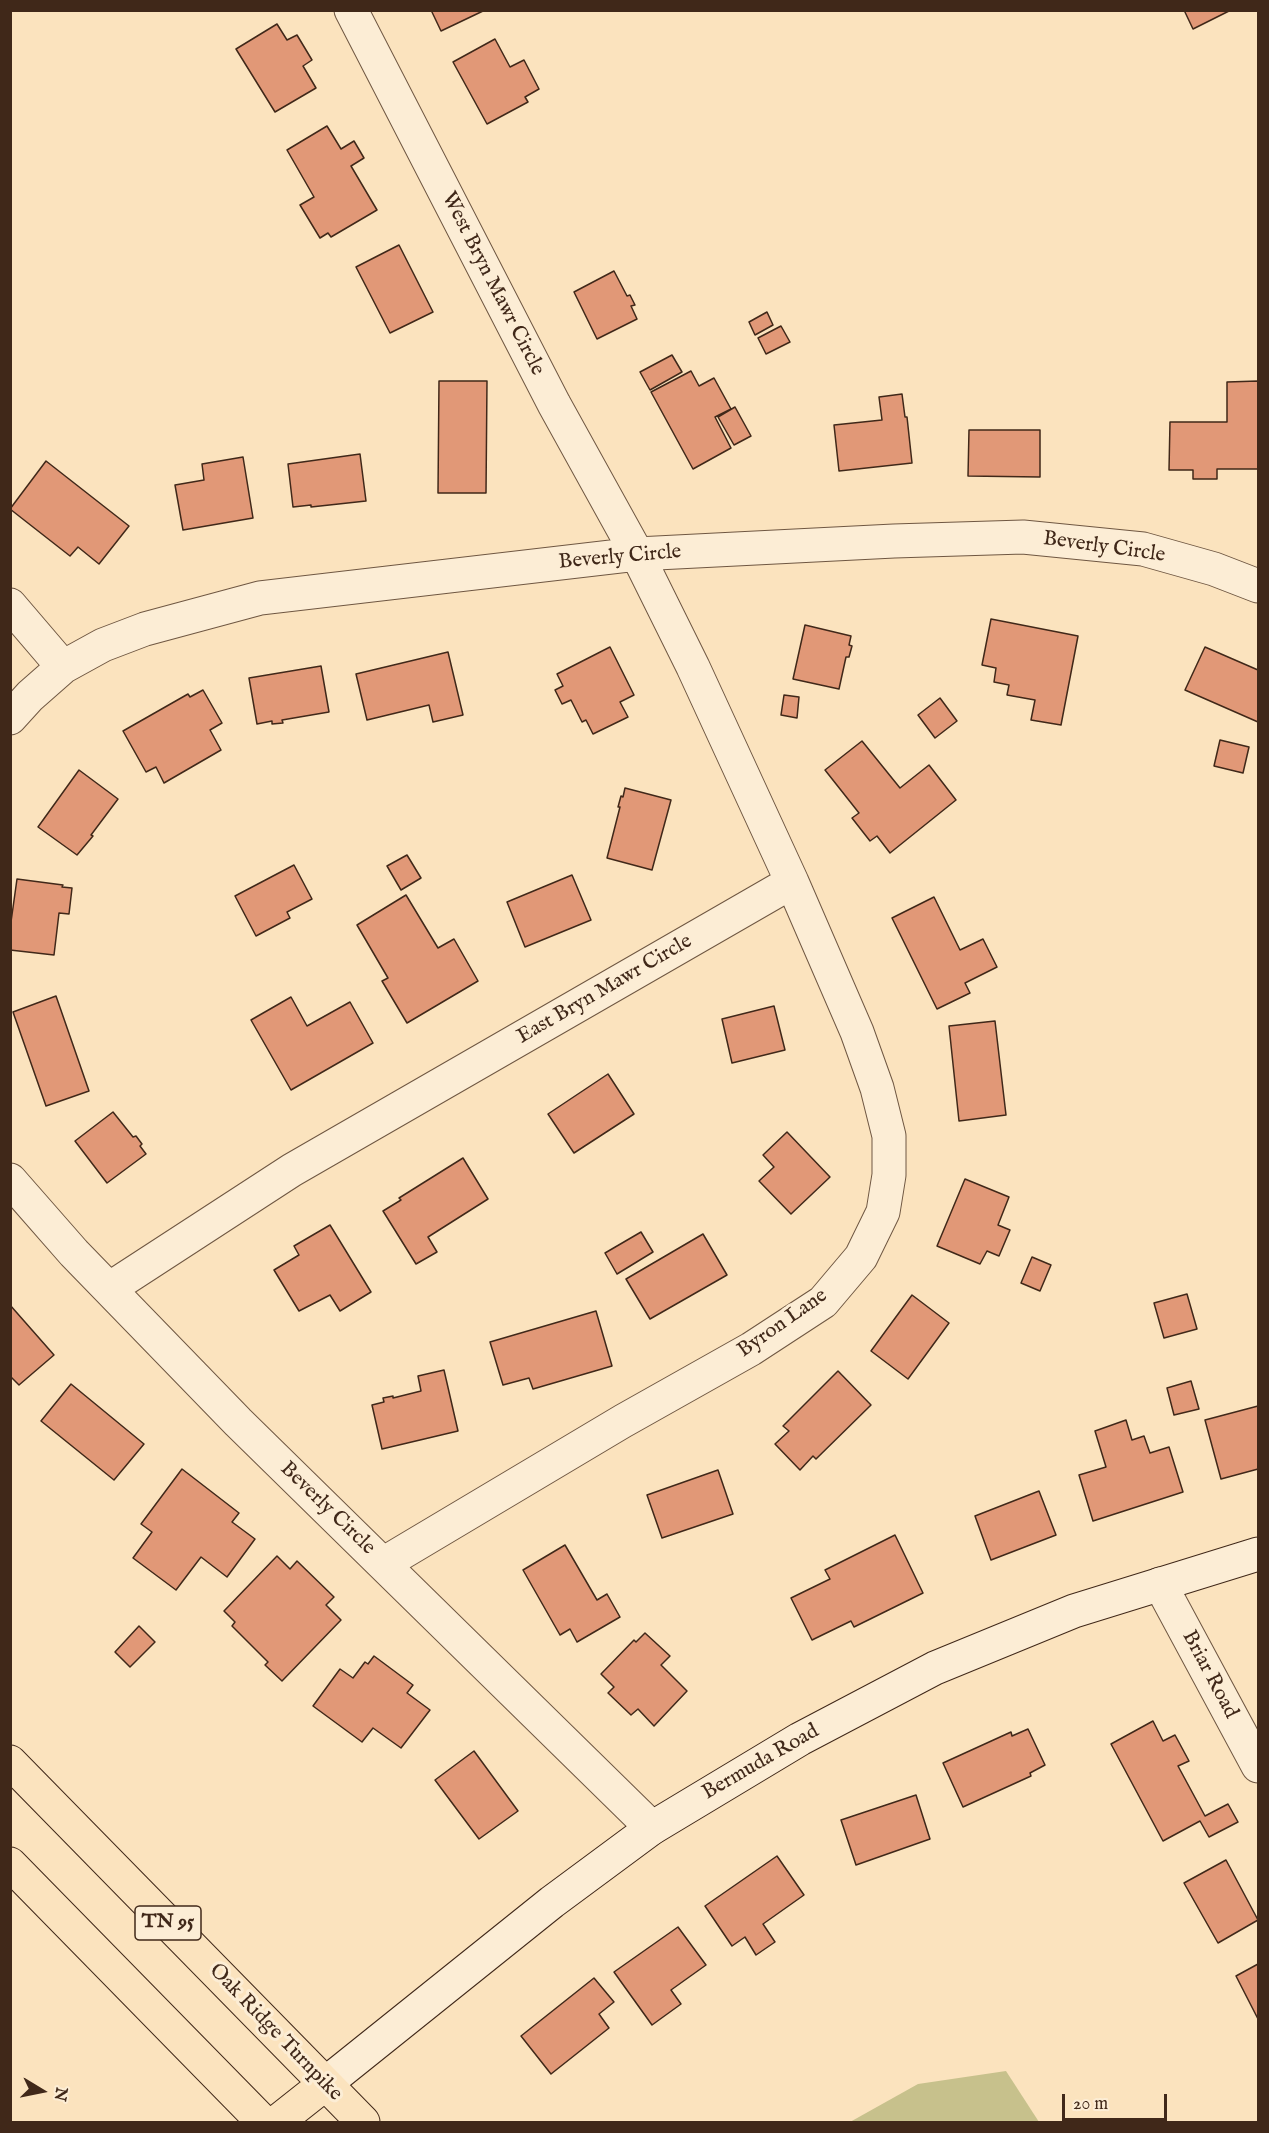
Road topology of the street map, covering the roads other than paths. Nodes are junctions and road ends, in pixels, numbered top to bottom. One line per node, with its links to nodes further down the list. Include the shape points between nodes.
1 (351, 10): 2 (street, West Bryn Mawr Circle, via 554,404)
2 (637, 554): 3 (street, Beverly Circle, via 1023,537 1143,549); 5 (street, Beverly Circle, via 260,598 146,629 103,645); 7 (street)
3 (1258, 586)
4 (10, 605): 5 (street)
5 (63, 667): 6 (street, Beverly Circle)
6 (10, 718)
7 (792, 882): 9 (street, East Bryn Mawr Circle, via 302,1164); 11 (street, Byron Lane, via 857,1032 878,1089 889,1136 889,1175 883,1212 861,1257 823,1302 751,1349)
8 (10, 1180): 9 (street, Beverly Circle)
9 (109, 1289): 11 (street, Beverly Circle)
10 (1258, 1554): 12 (street, Bermuda Road)
11 (383, 1564): 15 (street, Beverly Circle)
12 (1160, 1584): 14 (street, Briar Road); 15 (street, Bermuda Road, via 1074,1611 935,1668 800,1738)
13 (10, 1762): 17 (highway, Oak Ridge Turnpike / TN 95)
14 (1258, 1766)
15 (652, 1828): 17 (street, Bermuda Road, via 552,1902)
16 (10, 1864): 18 (highway)
17 (325, 2084): 19 (highway); 20 (highway, Oak Ridge Turnpike / TN 95)
18 (263, 2122)
19 (277, 2122)
20 (363, 2122)

